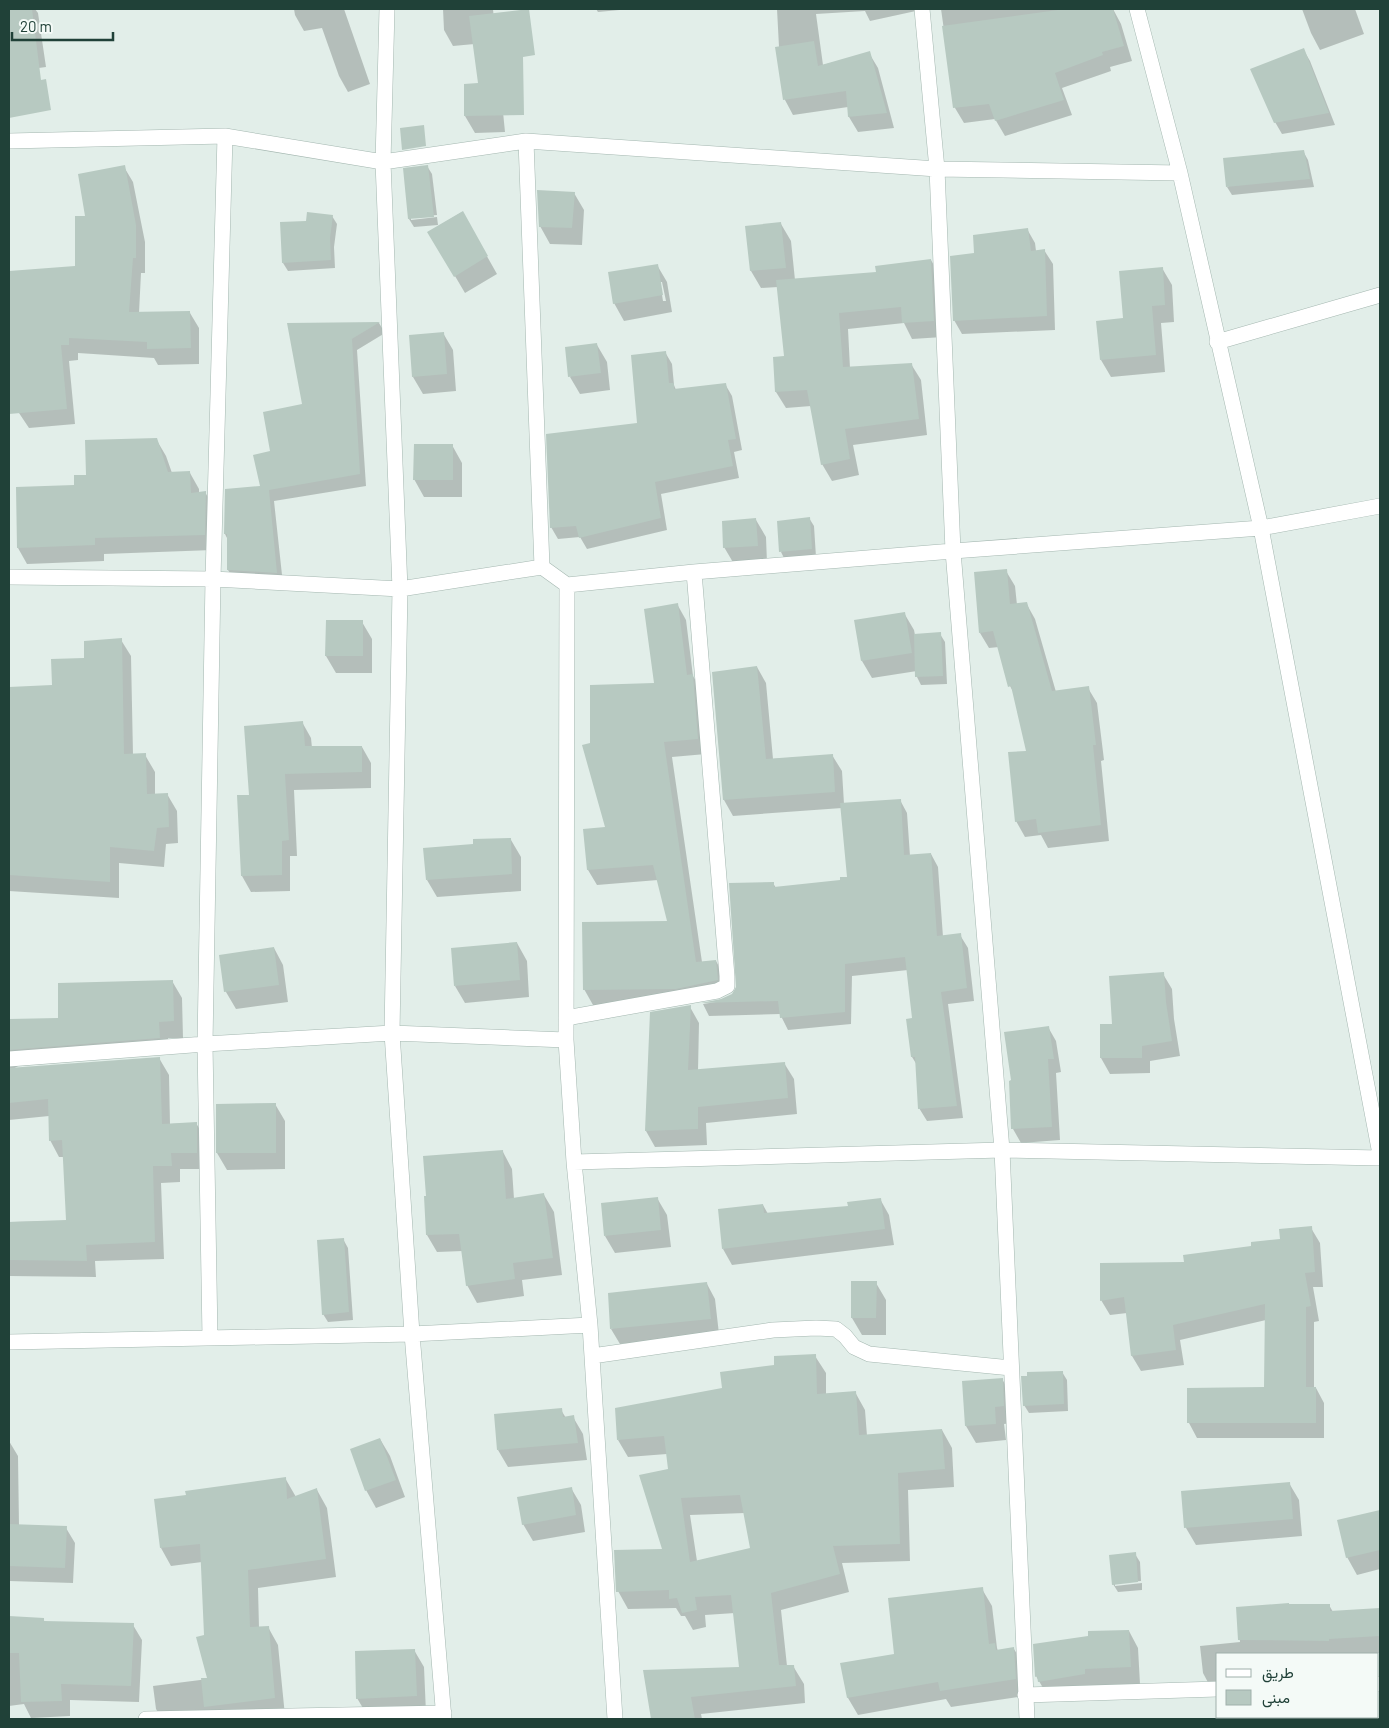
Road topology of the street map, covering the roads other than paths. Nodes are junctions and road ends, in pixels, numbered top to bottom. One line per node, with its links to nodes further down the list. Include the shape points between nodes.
1 (387, 9): 7 (street)
2 (922, 9): 8 (street)
3 (1137, 9): 9 (street)
4 (225, 136): 5 (street); 7 (street); 18 (street)
5 (9, 141)
6 (526, 141): 7 (street); 8 (street); 15 (street)
7 (383, 162): 20 (street)
8 (937, 169): 9 (street); 14 (street)
9 (1180, 173): 11 (street)
10 (1380, 295): 11 (street)
11 (1217, 342): 13 (street)
12 (1380, 506): 13 (street)
13 (1261, 528): 14 (street); 27 (street)
14 (953, 551): 16 (street); 26 (street)
15 (542, 567): 19 (street); 20 (street)
16 (694, 572): 19 (street); 21 (street, via 727,986 717,991)
17 (9, 577): 18 (street)
18 (213, 580): 20 (street); 24 (street)
19 (567, 585): 21 (street)
20 (400, 589): 22 (street)
21 (566, 1018): 23 (street)
22 (392, 1033): 23 (street); 24 (street); 31 (street)
23 (566, 1040): 29 (street)
24 (205, 1044): 25 (street); 32 (street)
25 (9, 1059)
26 (1002, 1150): 28 (street); 29 (street); 35 (street)
27 (1380, 1154)
28 (1380, 1158)
29 (574, 1162): 30 (street)
30 (590, 1325): 31 (street); 34 (street)
31 (412, 1334): 32 (street); 38 (street)
32 (210, 1338): 33 (street)
33 (9, 1342)
34 (592, 1356): 35 (street, via 773,1330 816,1328 836,1330 846,1336 854,1347 869,1354); 40 (street)
35 (1011, 1368): 37 (street)
36 (1216, 1689): 37 (street)
37 (1025, 1695): 41 (street)
38 (444, 1716): 39 (street)
39 (146, 1719)
40 (614, 1719)
41 (1027, 1719)

